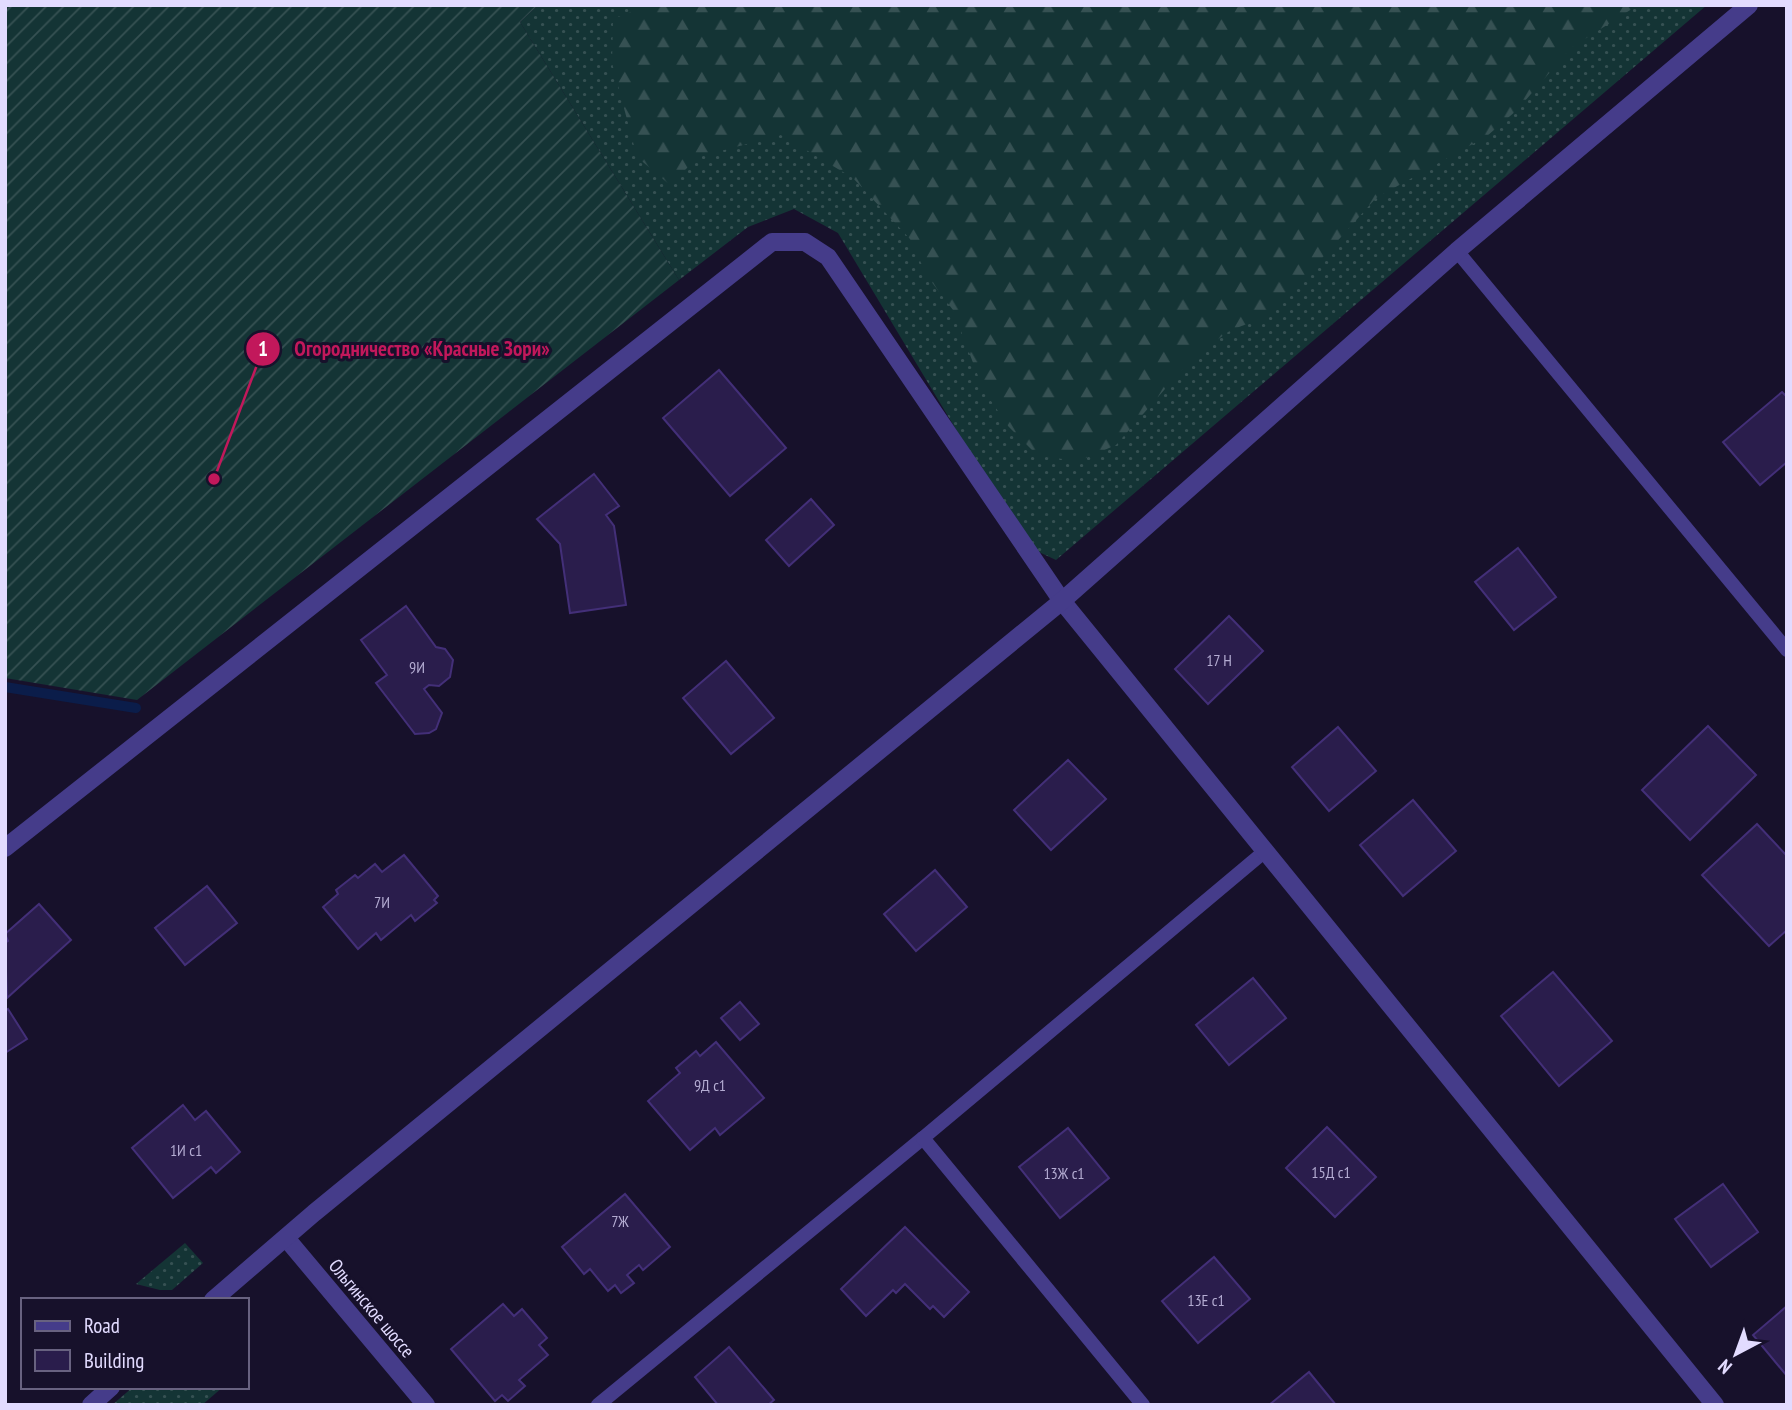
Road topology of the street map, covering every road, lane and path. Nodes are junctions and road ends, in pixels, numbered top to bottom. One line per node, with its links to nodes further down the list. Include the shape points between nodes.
1 (1749, 5): 2 (street)
2 (1457, 251): 3 (street); 4 (lane)
3 (1062, 601): 5 (street, via 828,257 805,242 772,242); 6 (street); 8 (street)
4 (1787, 650)
5 (5, 848)
6 (1264, 852): 7 (lane); 15 (street)
7 (923, 1138): 13 (lane); 14 (lane)
8 (286, 1238): 9 (street); 12 (street, Ольгинское шоссе)
9 (215, 1298)
10 (109, 1389): 11 (street)
11 (91, 1405)
12 (427, 1405)
13 (598, 1405)
14 (1143, 1405)
15 (1715, 1405)

